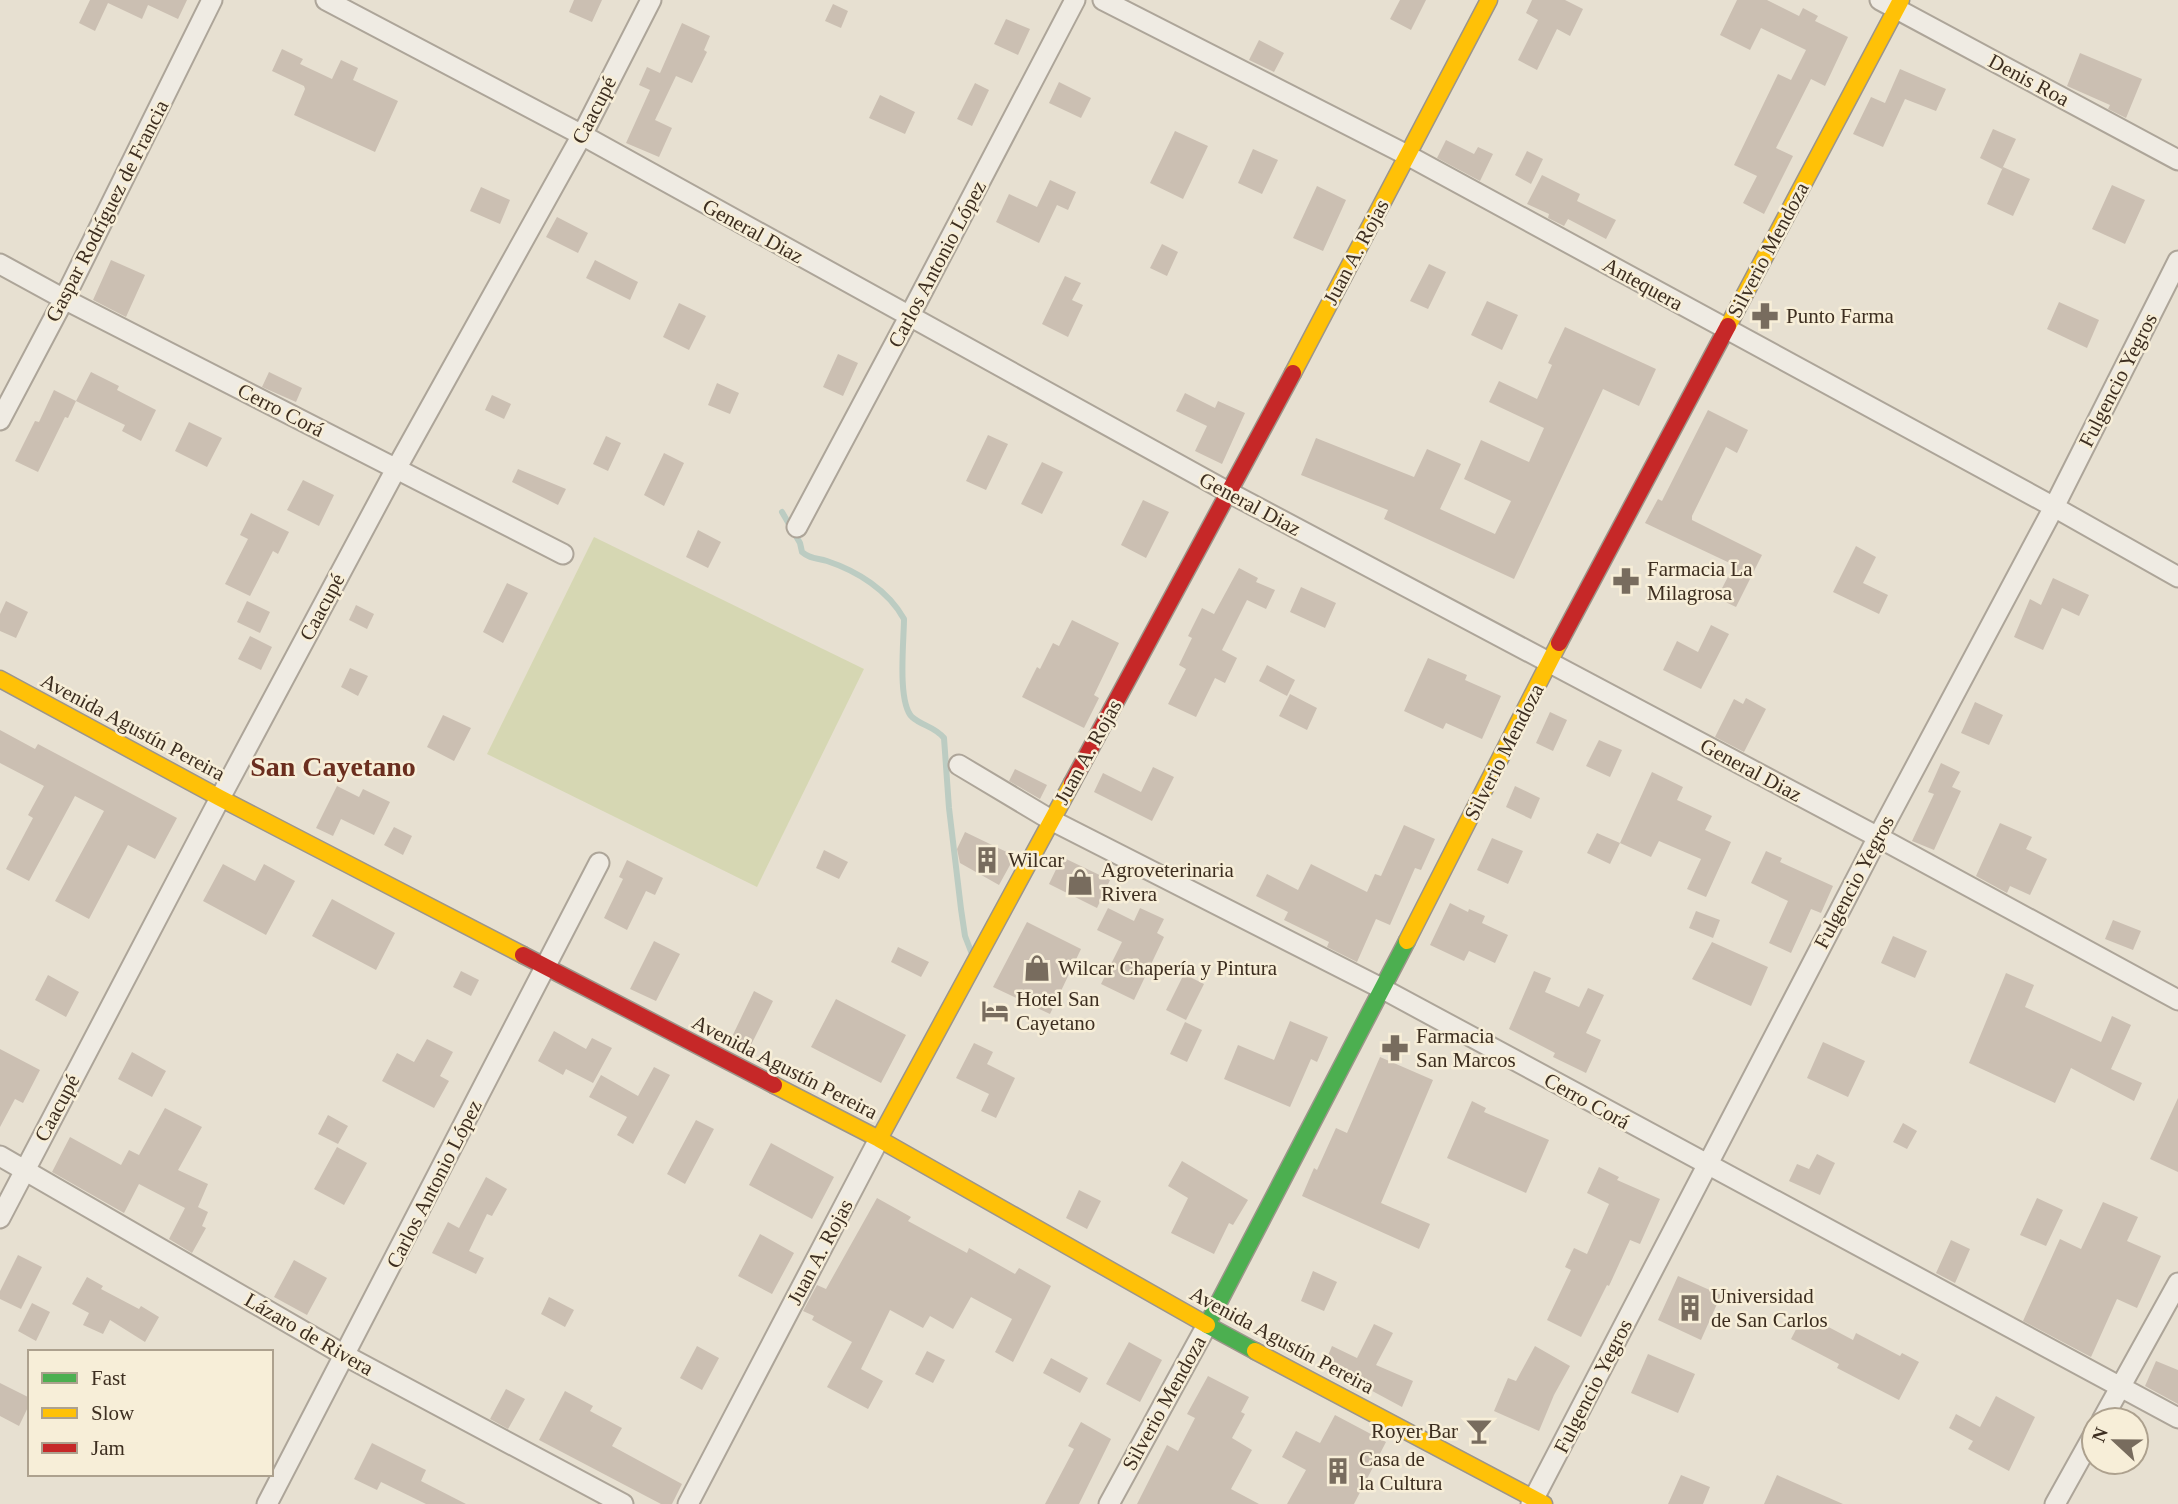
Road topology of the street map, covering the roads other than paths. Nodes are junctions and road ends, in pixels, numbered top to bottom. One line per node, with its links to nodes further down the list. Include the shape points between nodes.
1 (212, 0): 13 (street, Gaspar Rodríguez de Francia)
2 (326, 0): 8 (street, General Diaz)
3 (651, 0): 8 (street, Caacupé)
4 (1075, 0): 14 (street, Carlos Antonio López)
5 (1102, 0): 9 (street, Antequera)
6 (1489, 0): 9 (main road, Juan A. Rojas)
7 (1892, 3): 10 (street, Denis Roa); 15 (main road, Silverio Mendoza)
8 (582, 135): 14 (street, General Diaz); 17 (street, Caacupé)
9 (1407, 155): 15 (street, Antequera); 18 (main road, Juan A. Rojas)
10 (2178, 160)
11 (2178, 261): 19 (street, Fulgencio Yegros)
12 (0, 264): 13 (street, Cerro Corá)
13 (64, 299): 16 (street, Gaspar Rodríguez de Francia); 17 (street, Cerro Corá)
14 (909, 317): 18 (street, General Diaz); 20 (street, Carlos Antonio López)
15 (1726, 329): 19 (street, Antequera); 23 (main road, Silverio Mendoza)
16 (0, 420)
17 (396, 469): 21 (street, Cerro Corá); 26 (street, Caacupé)
18 (1230, 493): 23 (street, General Diaz); 27 (main road, Juan A. Rojas)
19 (2054, 507): 22 (street, Antequera); 28 (street, Fulgencio Yegros)
20 (797, 527)
21 (563, 554)
22 (2178, 577)
23 (1549, 663): 28 (street, General Diaz); 31 (main road, Silverio Mendoza)
24 (0, 679): 26 (main road, Avenida Agustín Pereira)
25 (959, 765): 27 (street, Cerro Corá)
26 (220, 798): 30 (main road, Avenida Agustín Pereira); 36 (street, Caacupé)
27 (1051, 820): 31 (street, Cerro Corá); 33 (main road, Juan A. Rojas)
28 (1878, 836): 32 (street, General Diaz); 35 (street, Fulgencio Yegros)
29 (599, 863): 30 (street, Carlos Antonio López)
30 (545, 965): 33 (main road, Avenida Agustín Pereira); 40 (street, Carlos Antonio López)
31 (1383, 989): 35 (street, Cerro Corá); 39 (main road, Silverio Mendoza)
32 (2178, 1000)
33 (879, 1139): 39 (main road, Avenida Agustín Pereira); 48 (street, Juan A. Rojas)
34 (0, 1156): 36 (street, Lázaro de Rivera)
35 (1707, 1166): 41 (street, Cerro Corá); 45 (street, Fulgencio Yegros)
36 (25, 1170): 37 (street, Caacupé); 40 (street, Lázaro de Rivera)
37 (0, 1218)
38 (2178, 1283): 41 (street)
39 (1207, 1325): 45 (main road, Avenida Agustín Pereira); 49 (street, Silverio Mendoza)
40 (346, 1356): 46 (street, Carlos Antonio López); 47 (street, Lázaro de Rivera)
41 (2120, 1388): 42 (street); 43 (street, Cerro Corá)
42 (2110, 1406)
43 (2178, 1418)
44 (2080, 1459): 50 (street)
45 (1536, 1502)
46 (267, 1504)
47 (622, 1504)
48 (688, 1504)
49 (1109, 1504)
50 (2055, 1504)

